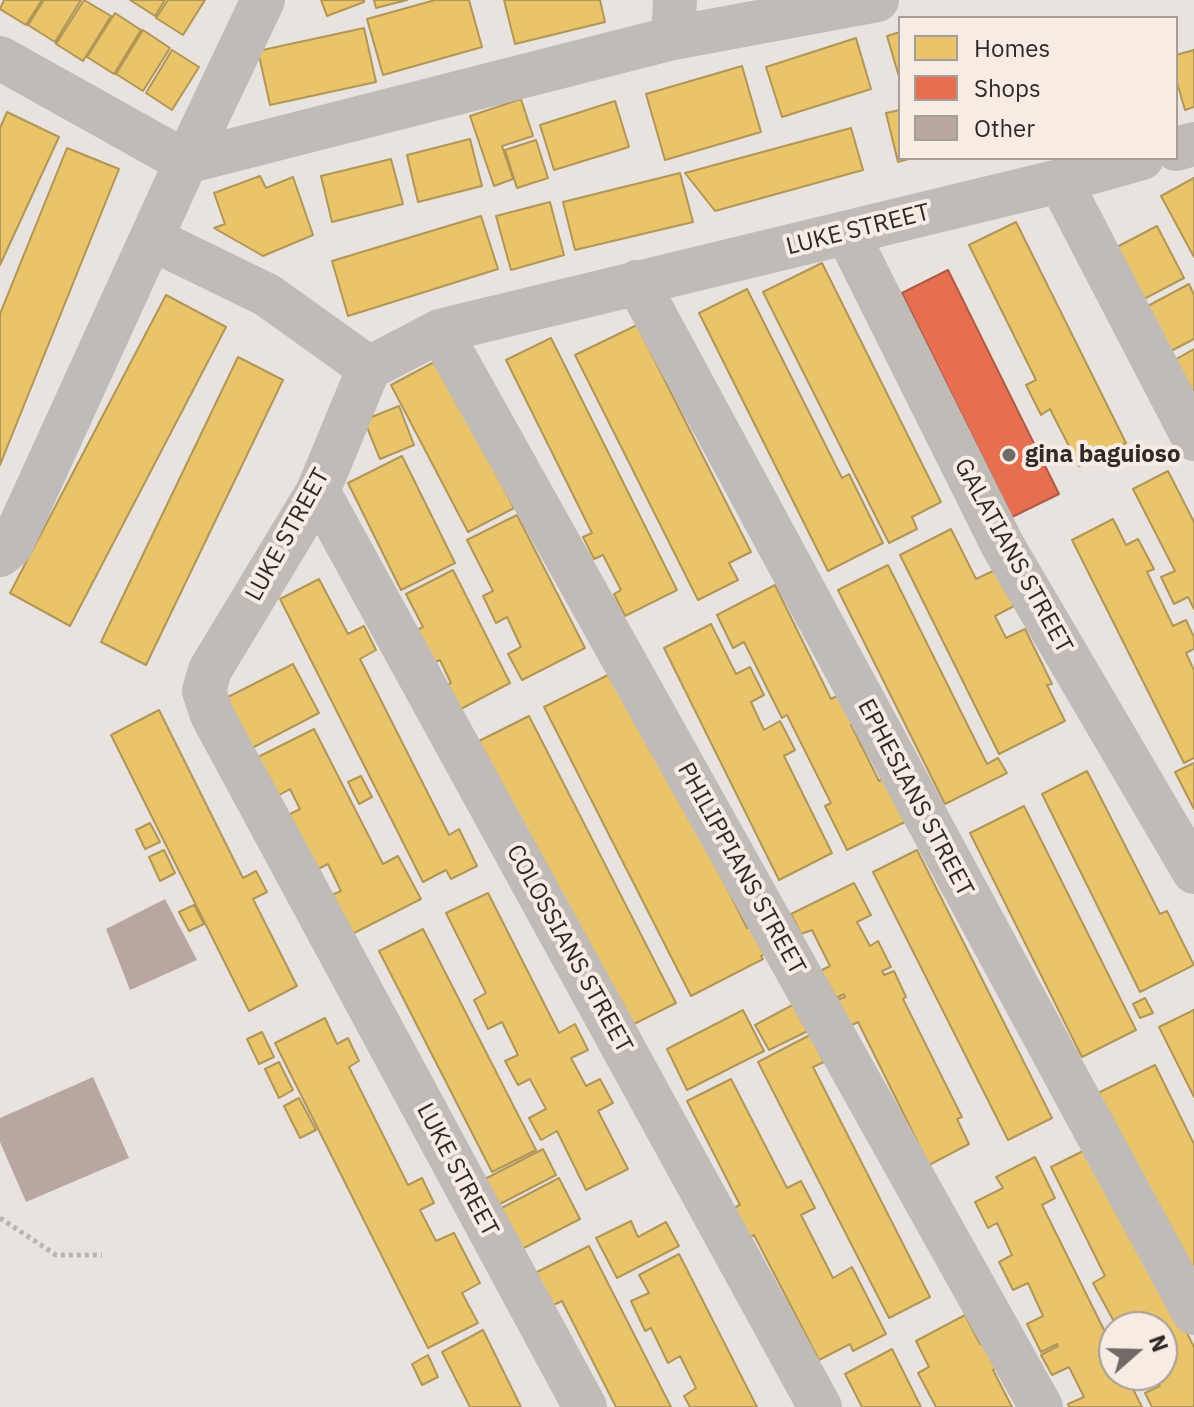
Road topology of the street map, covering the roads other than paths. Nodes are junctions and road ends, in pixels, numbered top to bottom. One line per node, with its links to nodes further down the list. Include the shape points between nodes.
1 (263, 0): 6 (street)
2 (877, 0): 3 (street)
3 (674, 19): 6 (street)
4 (5, 74): 6 (street)
5 (1135, 160): 7 (street, LUKE STREET)
6 (186, 162): 9 (street)
7 (1060, 181): 8 (street, LUKE STREET); 13 (street)
8 (847, 233): 10 (street, LUKE STREET); 16 (street, GALATIANS STREET, via 1003,546)
9 (152, 239): 12 (street, via 267,295); 15 (street, via 11,546)
10 (637, 282): 11 (street, LUKE STREET); 17 (street, EPHESIANS STREET)
11 (440, 331): 12 (street, LUKE STREET); 20 (street, PHILIPPIANS STREET)
12 (369, 368): 14 (street, LUKE STREET)
13 (1194, 439)
14 (318, 491): 18 (street, LUKE STREET, via 210,670 204,691 212,715); 19 (street, COLOSSIANS STREET)
15 (0, 555)
16 (1194, 872)
17 (1194, 1313)
18 (585, 1407)
19 (820, 1407)
20 (1041, 1407)

